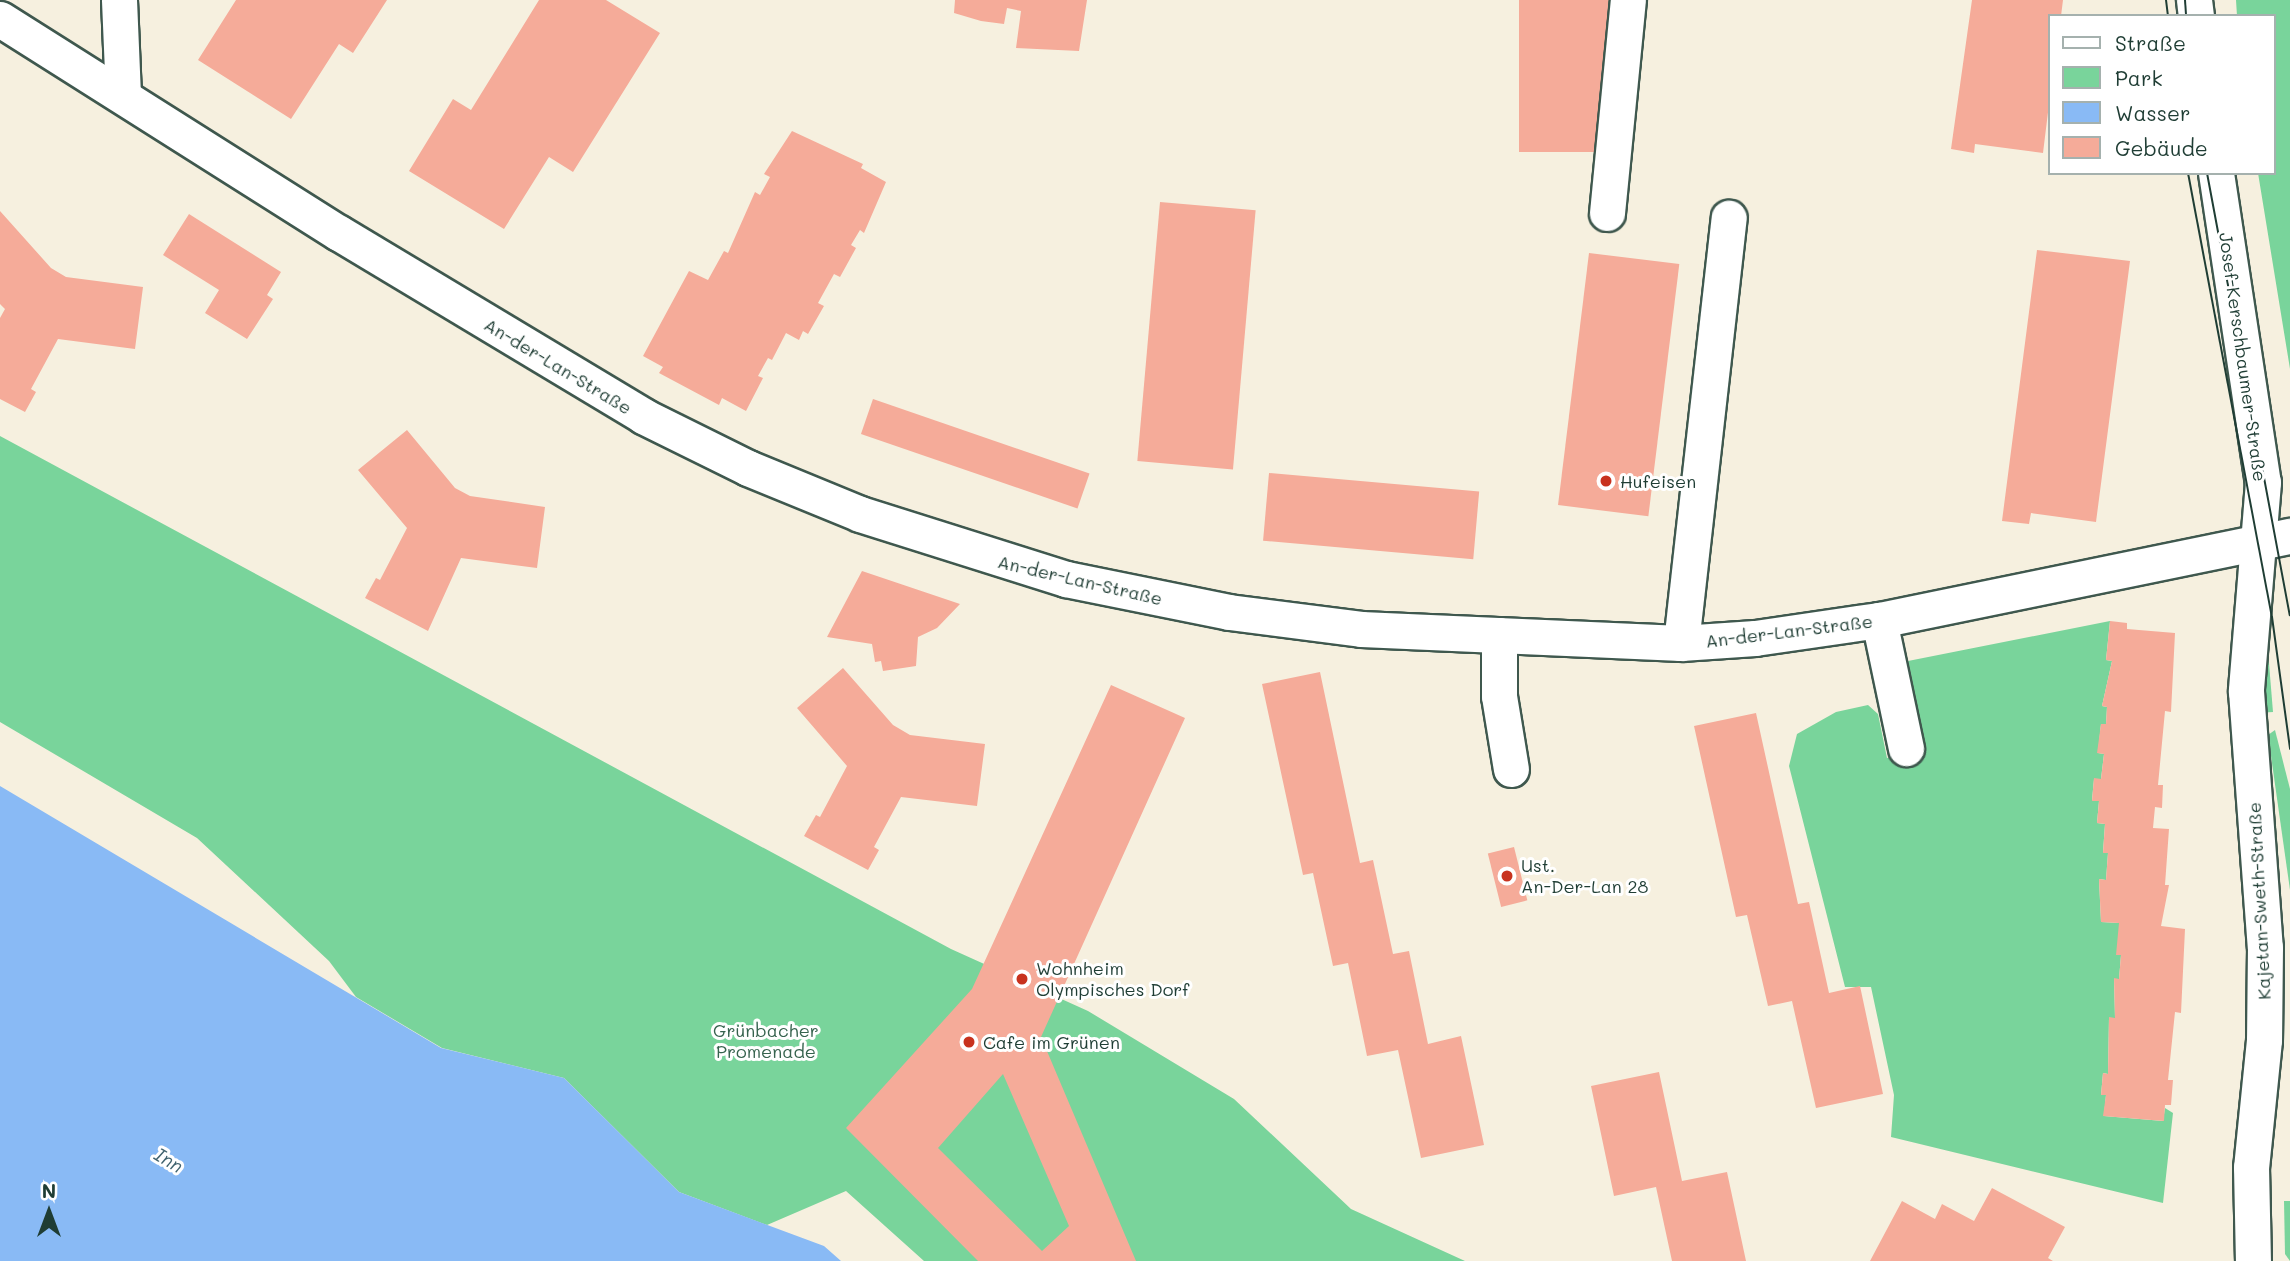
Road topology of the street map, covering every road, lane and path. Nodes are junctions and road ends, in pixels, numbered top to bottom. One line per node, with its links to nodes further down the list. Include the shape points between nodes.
1 (119, 0): 4 (street)
2 (1628, 0): 6 (street)
3 (0, 19): 4 (street, An-der-Lan-Straße)
4 (123, 96): 10 (street, An-der-Lan-Straße, via 597,390 748,468 860,514 1005,564 1229,612 1361,629)
5 (2216, 175): 8 (street, Josef-Kerschbaumer-Straße)
6 (1607, 214)
7 (1729, 218): 11 (street)
8 (2275, 539): 9 (street, An-der-Lan-Straße); 14 (street, Kajetan-Sweth-Straße, via 2246,691 2265,947 2264,1040 2251,1167)
9 (1879, 620): 11 (street, An-der-Lan-Straße, via 1755,638); 12 (street)
10 (1499, 635): 11 (street, An-der-Lan-Straße); 13 (street, via 1499,696)
11 (1681, 643)
12 (1906, 748)
13 (1511, 769)
14 (2253, 1261)

